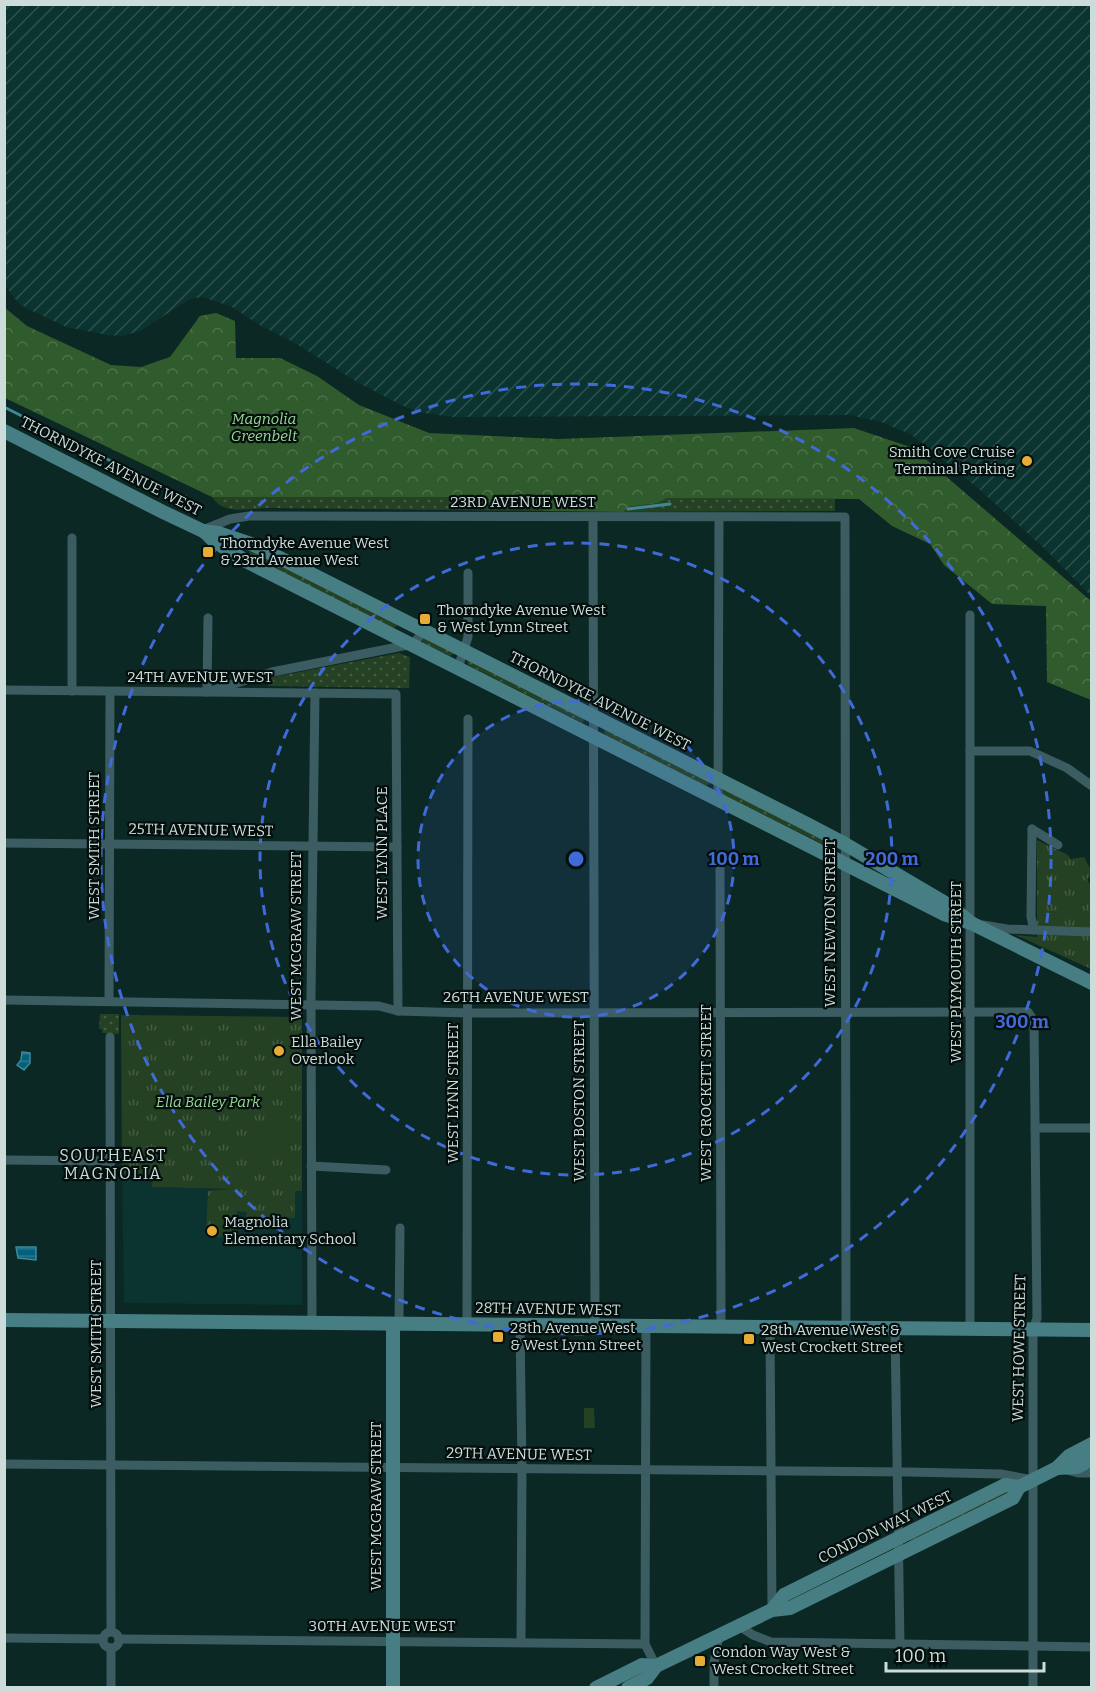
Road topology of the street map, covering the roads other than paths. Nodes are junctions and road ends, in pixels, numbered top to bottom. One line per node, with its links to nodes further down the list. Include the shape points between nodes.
1 (4, 431): 5 (main road, THORNDYKE AVENUE WEST)
2 (593, 517): 3 (street, 23RD AVENUE WEST); 5 (street, 23RD AVENUE WEST, via 249,516 230,519); 20 (street, WEST BOSTON STREET)
3 (719, 517): 4 (street, 23RD AVENUE WEST); 24 (street)
4 (845, 517): 29 (street, WEST NEWTON STREET)
5 (203, 531): 10 (main road, THORNDYKE AVENUE WEST, via 254,545); 11 (main road, THORNDYKE AVENUE WEST, via 246,561)
6 (72, 538): 15 (street)
7 (468, 573): 12 (street, via 468,637)
8 (970, 615): 23 (street, WEST PLYMOUTH STREET)
9 (208, 618): 17 (street)
10 (424, 631): 11 (street); 12 (main road, THORNDYKE AVENUE WEST)
11 (413, 644): 13 (main road, THORNDYKE AVENUE WEST); 17 (street, via 272,672)
12 (463, 651): 13 (street); 20 (main road, THORNDYKE AVENUE WEST)
13 (458, 669): 22 (main road, THORNDYKE AVENUE WEST)
14 (4, 690): 15 (street, 24TH AVENUE WEST)
15 (72, 691): 16 (street, 24TH AVENUE WEST)
16 (110, 692): 17 (street, 24TH AVENUE WEST); 28 (street, WEST SMITH STREET)
17 (207, 692): 18 (street, 24TH AVENUE WEST)
18 (315, 693): 19 (street, 24TH AVENUE WEST); 31 (street, WEST MCGRAW STREET)
19 (396, 694): 32 (street, WEST LYNN PLACE)
20 (595, 716): 22 (street, WEST BOSTON STREET); 24 (main road, THORNDYKE AVENUE WEST)
21 (468, 719): 48 (street, WEST LYNN STREET)
22 (595, 737): 26 (main road, THORNDYKE AVENUE WEST); 45 (street, WEST BOSTON STREET)
23 (970, 751): 25 (street, via 1030,751); 35 (street, WEST PLYMOUTH STREET)
24 (718, 779): 26 (street); 29 (main road, THORNDYKE AVENUE WEST)
25 (1092, 786)
26 (718, 800): 34 (main road, THORNDYKE AVENUE WEST)
27 (4, 843): 28 (street, 25TH AVENUE WEST)
28 (109, 844): 31 (street, 25TH AVENUE WEST); 40 (street, WEST SMITH STREET)
29 (845, 844): 34 (street, WEST NEWTON STREET); 35 (main road, THORNDYKE AVENUE WEST, via 952,906)
30 (1058, 845): 36 (street, via 1032,829)
31 (313, 847): 32 (street, 25TH AVENUE WEST); 41 (street, WEST MCGRAW STREET)
32 (397, 848): 42 (street, WEST LYNN PLACE)
33 (720, 858): 46 (street, WEST CROCKETT STREET)
34 (845, 864): 35 (main road, THORNDYKE AVENUE WEST, via 944,914); 43 (street, WEST NEWTON STREET)
35 (971, 922): 36 (street); 38 (main road, THORNDYKE AVENUE WEST); 44 (street, WEST PLYMOUTH STREET)
36 (1034, 930): 37 (street)
37 (1092, 932)
38 (1092, 983)
39 (4, 1000): 40 (street, 26TH AVENUE WEST)
40 (109, 1000): 41 (street, 26TH AVENUE WEST)
41 (311, 1006): 42 (street, 26TH AVENUE WEST, via 379,1006); 54 (street, WEST MCGRAW STREET)
42 (398, 1011): 48 (street, 26TH AVENUE WEST)
43 (846, 1011): 44 (street, 26TH AVENUE WEST); 46 (street, 26TH AVENUE WEST); 67 (street, WEST NEWTON STREET)
44 (971, 1011): 47 (street, 26TH AVENUE WEST); 69 (street, WEST PLYMOUTH STREET)
45 (594, 1012): 46 (street, 26TH AVENUE WEST); 48 (street, 26TH AVENUE WEST); 63 (street, WEST BOSTON STREET)
46 (721, 1012): 65 (street, WEST CROCKETT STREET)
47 (1028, 1012): 50 (street, WEST HOWE STREET, via 1034,1021)
48 (468, 1013): 61 (street, WEST LYNN STREET)
49 (110, 1037): 53 (street, WEST SMITH STREET)
50 (1035, 1128): 51 (street); 70 (street, WEST HOWE STREET, via 1037,1318)
51 (1092, 1128)
52 (4, 1160): 53 (street)
53 (109, 1161): 58 (street, WEST SMITH STREET)
54 (312, 1166): 55 (street); 59 (street, WEST MCGRAW STREET)
55 (386, 1170)
56 (400, 1228): 60 (street)
57 (4, 1320): 58 (main road, 28TH AVENUE WEST)
58 (111, 1321): 59 (main road, 28TH AVENUE WEST); 75 (street, WEST SMITH STREET)
59 (312, 1323): 60 (main road, 28TH AVENUE WEST)
60 (396, 1324): 61 (main road, 28TH AVENUE WEST); 76 (main road, WEST MCGRAW STREET)
61 (467, 1324): 62 (main road, 28TH AVENUE WEST)
62 (520, 1325): 63 (main road, 28TH AVENUE WEST); 77 (street)
63 (595, 1326): 64 (main road, 28TH AVENUE WEST)
64 (646, 1326): 65 (main road, 28TH AVENUE WEST); 79 (street)
65 (721, 1327): 66 (main road, 28TH AVENUE WEST)
66 (770, 1327): 67 (main road, 28TH AVENUE WEST); 80 (street)
67 (846, 1328): 68 (main road, 28TH AVENUE WEST)
68 (895, 1329): 69 (main road, 28TH AVENUE WEST); 81 (street)
69 (970, 1329): 70 (main road, 28TH AVENUE WEST)
70 (1033, 1330): 71 (main road, 28TH AVENUE WEST); 83 (street, WEST HOWE STREET)
71 (1092, 1330)
72 (1092, 1444): 78 (main road, CONDON WAY WEST, via 1069,1456)
73 (1092, 1459): 78 (main road, CONDON WAY WEST, via 1077,1467)
74 (4, 1464): 75 (street, 29TH AVENUE WEST)
75 (111, 1464): 76 (street, 29TH AVENUE WEST); 89 (street, WEST SMITH STREET)
76 (393, 1467): 77 (street, 29TH AVENUE WEST); 94 (main road, WEST MCGRAW STREET)
77 (522, 1468): 79 (street, 29TH AVENUE WEST); 95 (street)
78 (1057, 1468): 82 (street); 83 (main road, CONDON WAY WEST)
79 (645, 1470): 80 (street, 29TH AVENUE WEST); 96 (street)
80 (771, 1470): 81 (street, 29TH AVENUE WEST); 87 (street)
81 (897, 1472): 83 (street, 29TH AVENUE WEST, via 1001,1474); 85 (street)
82 (1092, 1473)
83 (1033, 1480): 84 (main road, CONDON WAY WEST); 98 (street, WEST HOWE STREET)
84 (1019, 1487): 85 (main road, CONDON WAY WEST, via 1005,1485); 86 (main road, CONDON WAY WEST, via 1013,1498)
85 (898, 1539): 86 (street); 87 (main road, CONDON WAY WEST, via 784,1595)
86 (898, 1554): 87 (main road, CONDON WAY WEST, via 790,1608); 97 (street)
87 (772, 1610): 88 (main road, CONDON WAY WEST)
88 (739, 1626): 90 (main road, CONDON WAY WEST); 97 (street, via 771,1642)
89 (111, 1631): 92 (street); 93 (street)
90 (719, 1635): 101 (main road, CONDON WAY WEST); 106 (street)
91 (4, 1638): 92 (street)
92 (103, 1639): 100 (street)
93 (119, 1639): 94 (street, 30TH AVENUE WEST); 100 (street)
94 (392, 1641): 95 (street, 30TH AVENUE WEST); 103 (main road, WEST MCGRAW STREET)
95 (521, 1642): 96 (street, 30TH AVENUE WEST)
96 (645, 1644): 101 (street)
97 (900, 1644): 98 (street)
98 (1033, 1646): 99 (street); 107 (street, WEST HOWE STREET)
99 (1092, 1647)
100 (111, 1648): 102 (street)
101 (656, 1666): 104 (main road, CONDON WAY WEST, via 642,1665); 105 (main road, CONDON WAY WEST, via 647,1678)
102 (111, 1688)
103 (393, 1688)
104 (596, 1688)
105 (628, 1688)
106 (714, 1688)
107 (1033, 1688)

